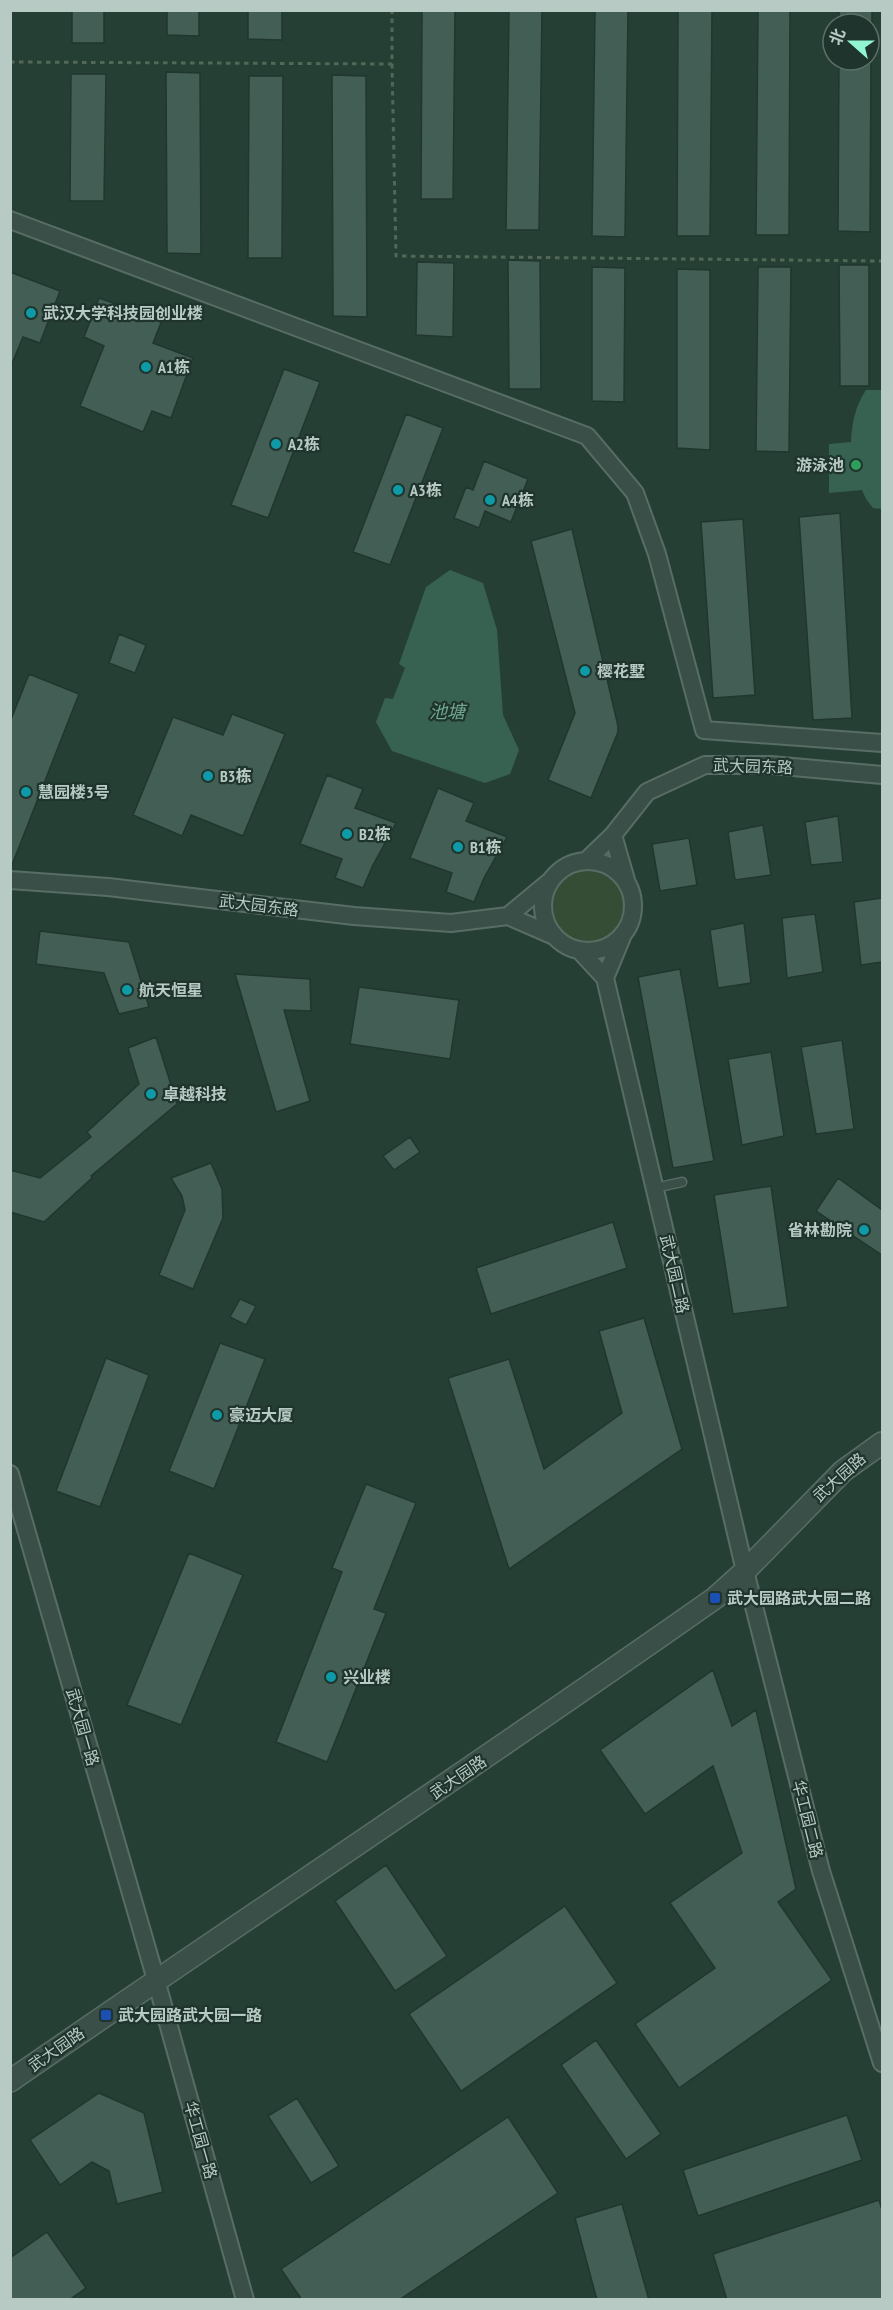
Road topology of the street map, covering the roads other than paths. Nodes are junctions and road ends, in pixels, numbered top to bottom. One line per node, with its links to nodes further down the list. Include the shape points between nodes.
1 (10, 220): 2 (street, via 587,436 635,493 657,554 704,730)
2 (882, 743)
3 (882, 775): 4 (street, 武大园东路, via 771,765 705,765 647,792)
4 (613, 835): 5 (street, 武大园东路); 7 (street)
5 (587, 860): 7 (street, via 602,862); 8 (street, via 572,863)
6 (10, 880): 9 (street, 武大园东路, via 419,921 451,923)
7 (626, 880): 11 (street, via 633,894 634,909)
8 (550, 881): 9 (street); 10 (street, via 543,909)
9 (508, 916): 10 (street)
10 (554, 936): 12 (street)
11 (622, 937): 12 (street, via 603,949); 13 (street)
12 (580, 951): 13 (street)
13 (605, 978): 15 (street, 武大园二路)
14 (682, 1182): 15 (lane)
15 (655, 1188): 18 (street, 武大园二路)
16 (882, 1443): 18 (street, 武大园路, via 843,1471)
17 (10, 1474): 19 (street, 武大园一路)
18 (746, 1570): 19 (street, 武大园路, via 715,1598 512,1741); 20 (street, 华工园二路, via 821,1870)
19 (156, 1980): 21 (street, 武大园路); 22 (street, 华工园一路)
20 (882, 2063)
21 (10, 2081)
22 (245, 2300)

